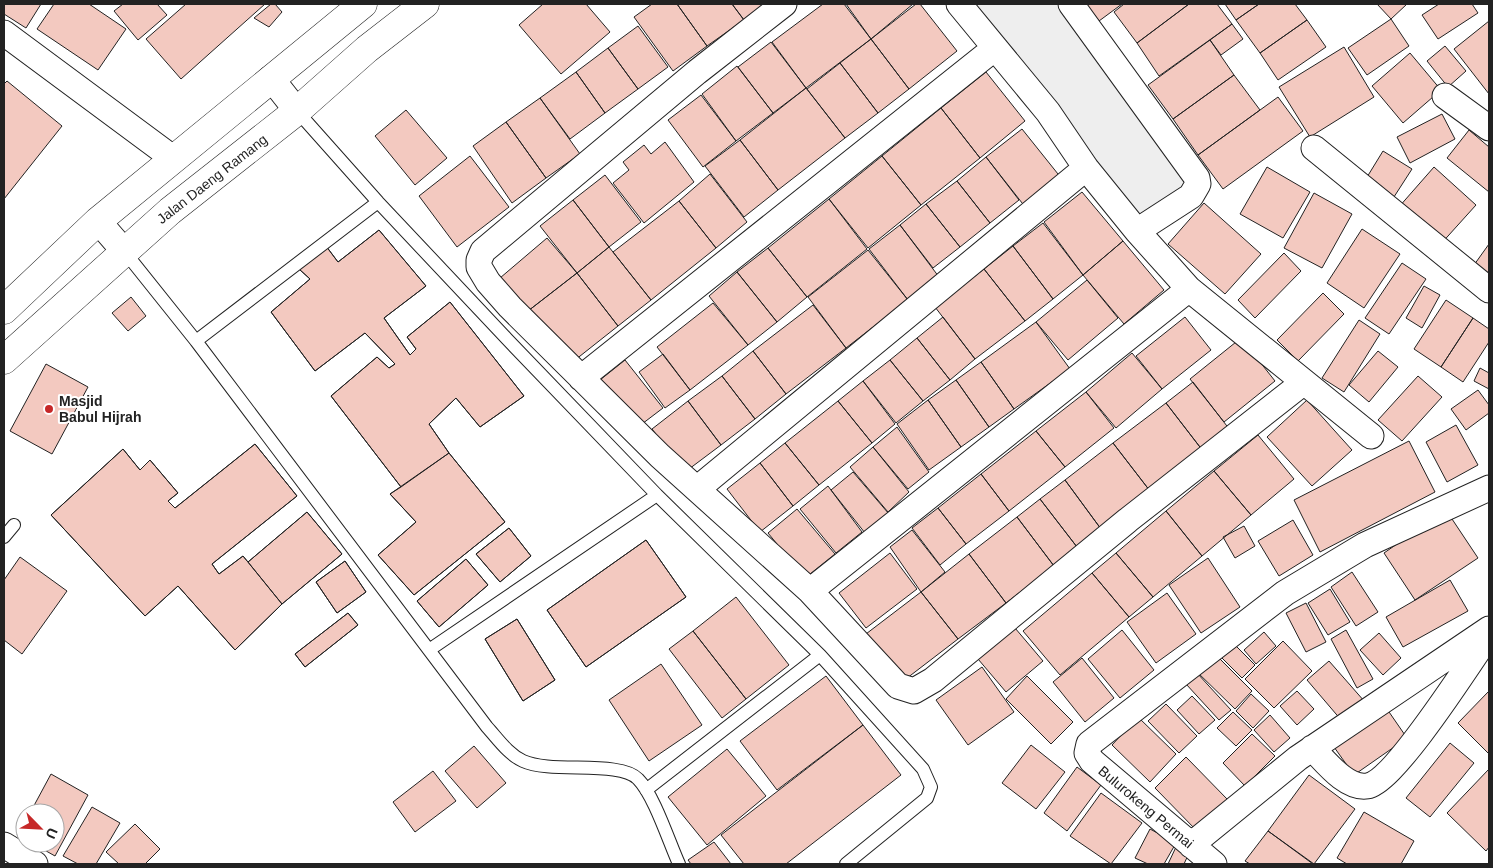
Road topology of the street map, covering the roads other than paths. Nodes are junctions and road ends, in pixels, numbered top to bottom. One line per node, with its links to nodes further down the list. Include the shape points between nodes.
1 (363, 4): 8 (main road)
2 (425, 4): 10 (main road, Jalan Daeng Ramang, via 367,49)
3 (784, 4): 24 (street, via 697,72 483,251 480,267 488,282)
4 (959, 4): 7 (street)
5 (1071, 4): 17 (street, via 1197,178 1198,184 1191,196)
6 (4, 33): 13 (street)
7 (995, 48): 14 (street, via 1048,112); 24 (street)
8 (271, 78): 10 (street); 13 (main road)
9 (1445, 96): 11 (street)
10 (298, 111): 15 (lane); 18 (main road, Jalan Daeng Ramang)
11 (1489, 128)
12 (1314, 148): 20 (street)
13 (174, 159): 16 (main road)
14 (1086, 168): 17 (street); 28 (street)
15 (378, 202): 22 (lane); 29 (lane)
16 (98, 220): 18 (street); 21 (main road)
17 (1137, 231): 19 (street)
18 (124, 251): 22 (lane); 23 (main road, Jalan Daeng Ramang)
19 (1189, 289): 25 (street); 32 (street)
20 (1489, 290)
21 (4, 310)
22 (196, 341): 35 (lane)
23 (4, 360)
24 (581, 378): 28 (street)
25 (1304, 382): 26 (street); 32 (street, via 918,690 909,691 898,686)
26 (1371, 436)
27 (1489, 488): 40 (street, Bulurokeng Permai, via 1365,545 1285,593 1089,744 1087,753 1092,761)
28 (697, 489): 32 (street)
29 (657, 495): 35 (lane); 36 (lane)
30 (14, 525): 31 (lane)
31 (4, 537)
32 (810, 592)
33 (1489, 629): 37 (street)
34 (1489, 634): 37 (street, via 1427,726 1379,780 1368,786 1356,785)
35 (429, 650): 38 (lane, via 487,727 510,753 522,761 538,766 610,769 638,778)
36 (820, 655): 38 (lane); 43 (lane, via 923,769 931,787 920,805)
37 (1312, 748): 40 (street)
38 (646, 790): 42 (lane)
39 (4, 845): 41 (street)
40 (1192, 845): 44 (street, Bulurokeng Permai)
41 (35, 864)
42 (679, 864)
43 (846, 864)
44 (1214, 864)

